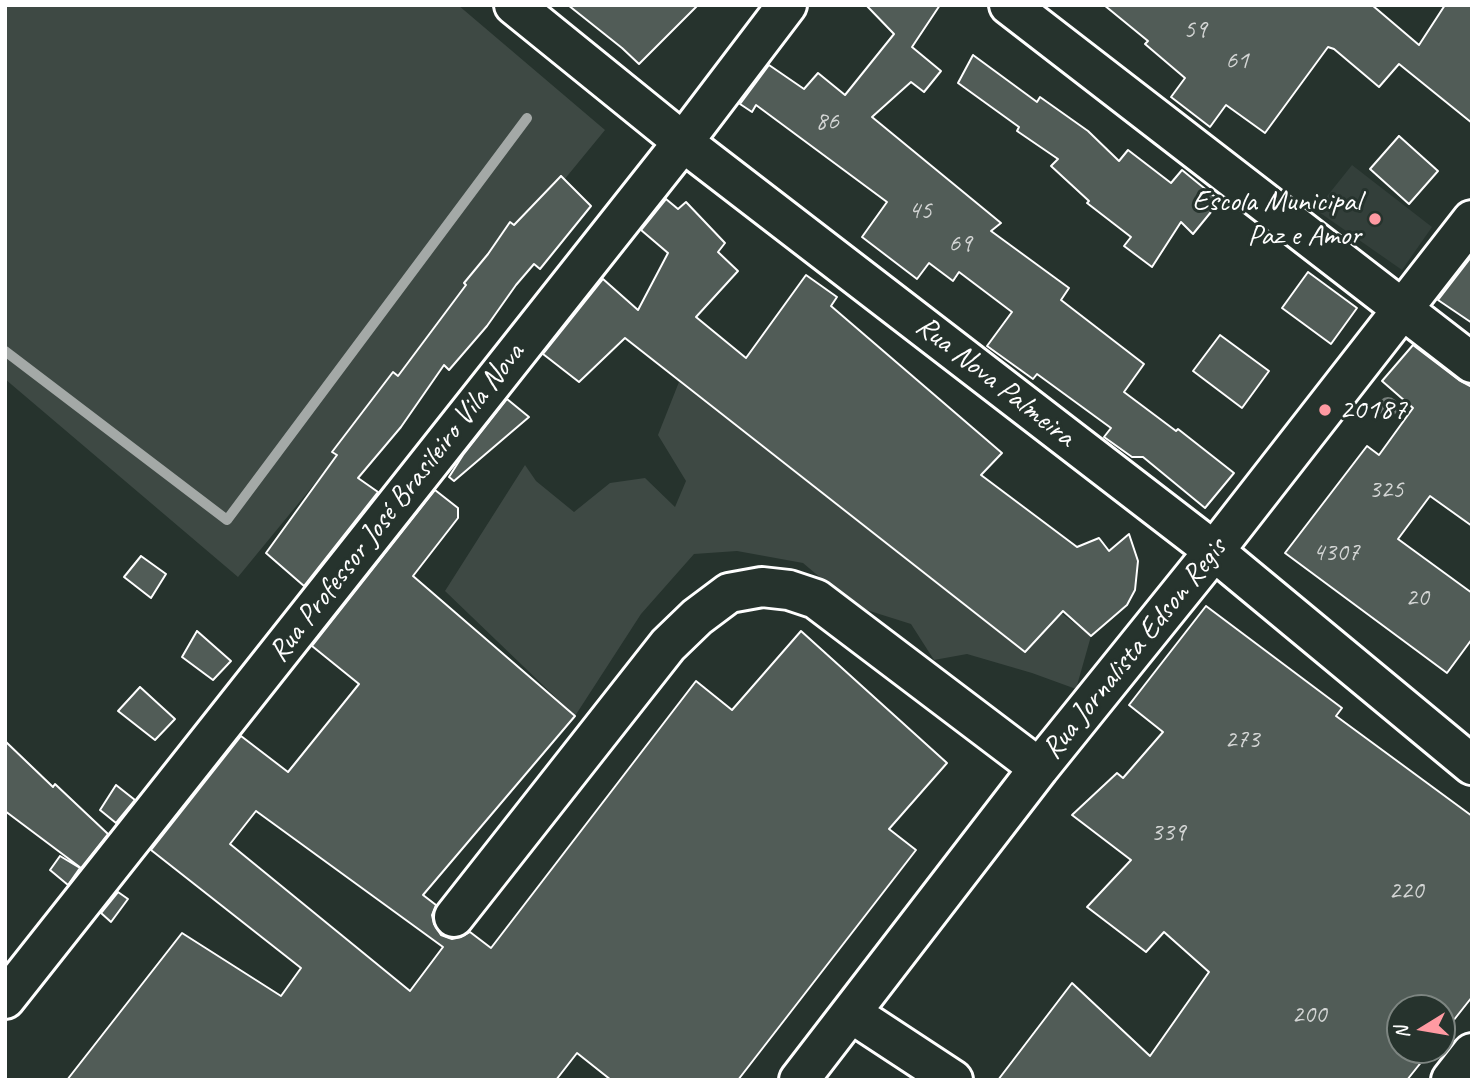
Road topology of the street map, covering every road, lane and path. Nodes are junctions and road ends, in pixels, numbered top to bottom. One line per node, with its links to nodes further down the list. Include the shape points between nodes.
1 (514, 5): 4 (street, Rua Nova Palmeira)
2 (787, 5): 4 (street, Rua Professor José Brasileiro Vila Nova)
3 (1009, 5): 6 (street)
4 (682, 142): 8 (street, Rua Nova Palmeira); 12 (street, Rua Professor José Brasileiro Vila Nova)
5 (1472, 220): 6 (street, Rua Jornalista Edson Regis)
6 (1403, 310): 7 (street); 8 (street, Rua Jornalista Edson Regis)
7 (1472, 363)
8 (1214, 551): 9 (street, Rua Nova Palmeira); 10 (street, Rua Jornalista Edson Regis)
9 (1472, 765)
10 (1039, 768): 11 (street, via 816,599 762,587 729,593 668,645); 13 (street, Rua Jornalista Edson Regis)
11 (454, 917)
12 (5, 999)
13 (851, 1013): 15 (street, Rua Jornalista Edson Regis); 16 (street)
14 (1472, 1053): 17 (street)
15 (799, 1080)
16 (953, 1080)
17 (1451, 1080)

